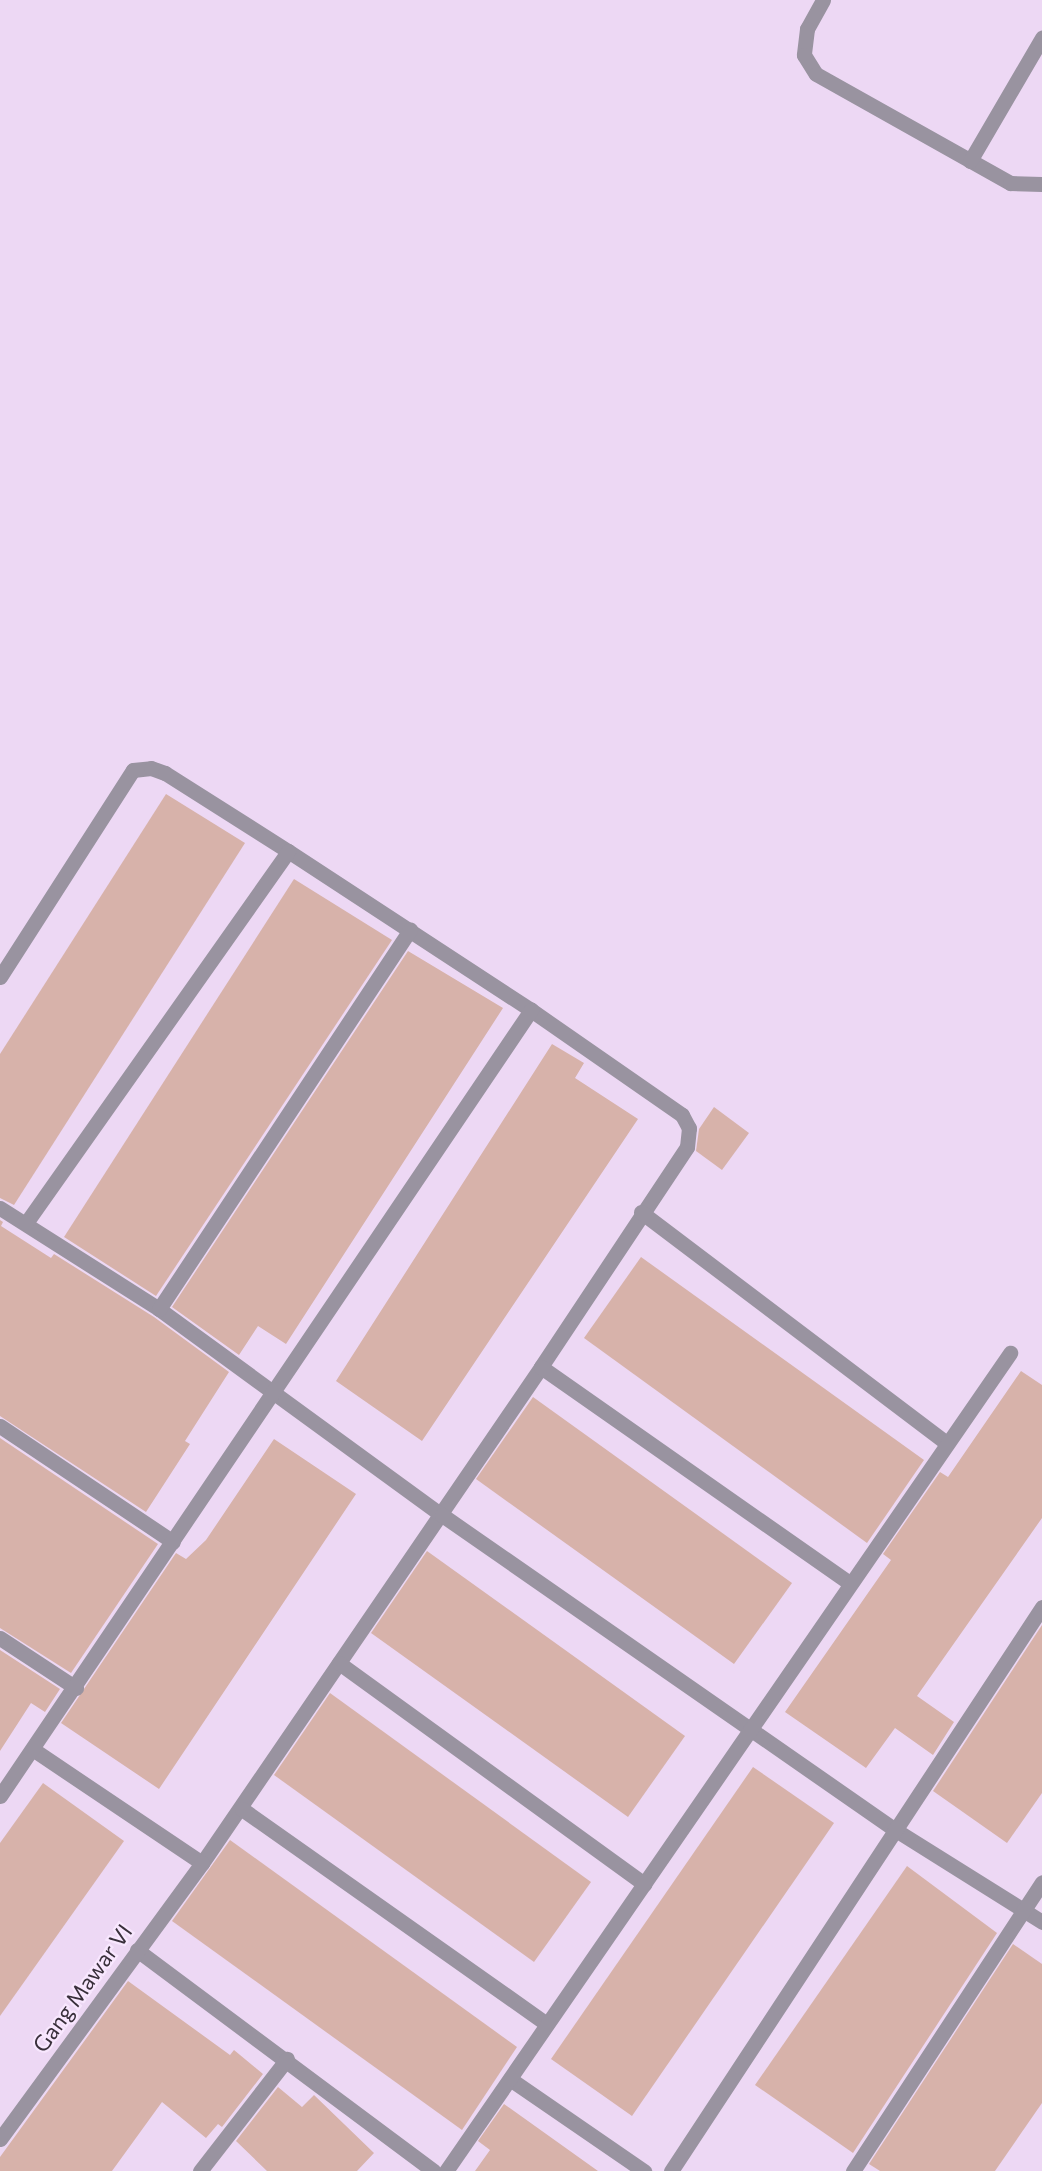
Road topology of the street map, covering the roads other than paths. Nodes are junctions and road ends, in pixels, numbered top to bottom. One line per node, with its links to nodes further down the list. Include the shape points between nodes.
1 (823, 0): 3 (street, via 807,29 804,55 816,74)
2 (1042, 38): 3 (street)
3 (970, 161): 4 (street, via 1010,183)
4 (1042, 184)
5 (288, 851): 6 (street, Gang Mawar VI); 7 (street, Gang Mawar VI, via 165,773 142,767 133,770); 11 (street)
6 (410, 930): 8 (street, Gang Mawar VI); 12 (street)
7 (0, 977)
8 (531, 1010): 10 (street, Gang Mawar VI, via 682,1115 689,1128 687,1147); 15 (street)
9 (0, 1208): 11 (street)
10 (641, 1212): 14 (street, Gang Mawar VI); 17 (street)
11 (26, 1222): 12 (street)
12 (159, 1309): 15 (street)
13 (1010, 1353): 17 (street)
14 (541, 1367): 18 (street, Gang Mawar VI); 20 (street)
15 (273, 1394): 18 (street); 19 (street)
16 (0, 1426): 19 (street)
17 (946, 1443): 20 (street)
18 (442, 1515): 23 (street, Gang Mawar VI); 25 (street)
19 (173, 1542): 24 (street)
20 (849, 1584): 25 (street)
21 (1042, 1607): 29 (street)
22 (0, 1638): 24 (street)
23 (339, 1663): 28 (street, Gang Mawar VI); 32 (street)
24 (76, 1688): 26 (street)
25 (752, 1730): 29 (street); 32 (street)
26 (34, 1750): 27 (street); 30 (street)
27 (0, 1796)
28 (242, 1809): 30 (street, Gang Mawar VI); 36 (street)
29 (894, 1829): 33 (street); 44 (street)
30 (202, 1863): 35 (street, Gang Mawar VI)
31 (1042, 1882): 33 (street)
32 (645, 1884): 36 (street)
33 (1023, 1910): 34 (street); 45 (street)
34 (1042, 1922)
35 (137, 1950): 37 (street); 39 (street, Gang Mawar VI)
36 (547, 2024): 38 (street)
37 (287, 2059): 40 (street); 41 (street)
38 (510, 2079): 42 (street); 43 (street)
39 (0, 2139)
40 (200, 2171)
41 (434, 2171)
42 (446, 2171)
43 (644, 2171)
44 (671, 2171)
45 (854, 2171)

